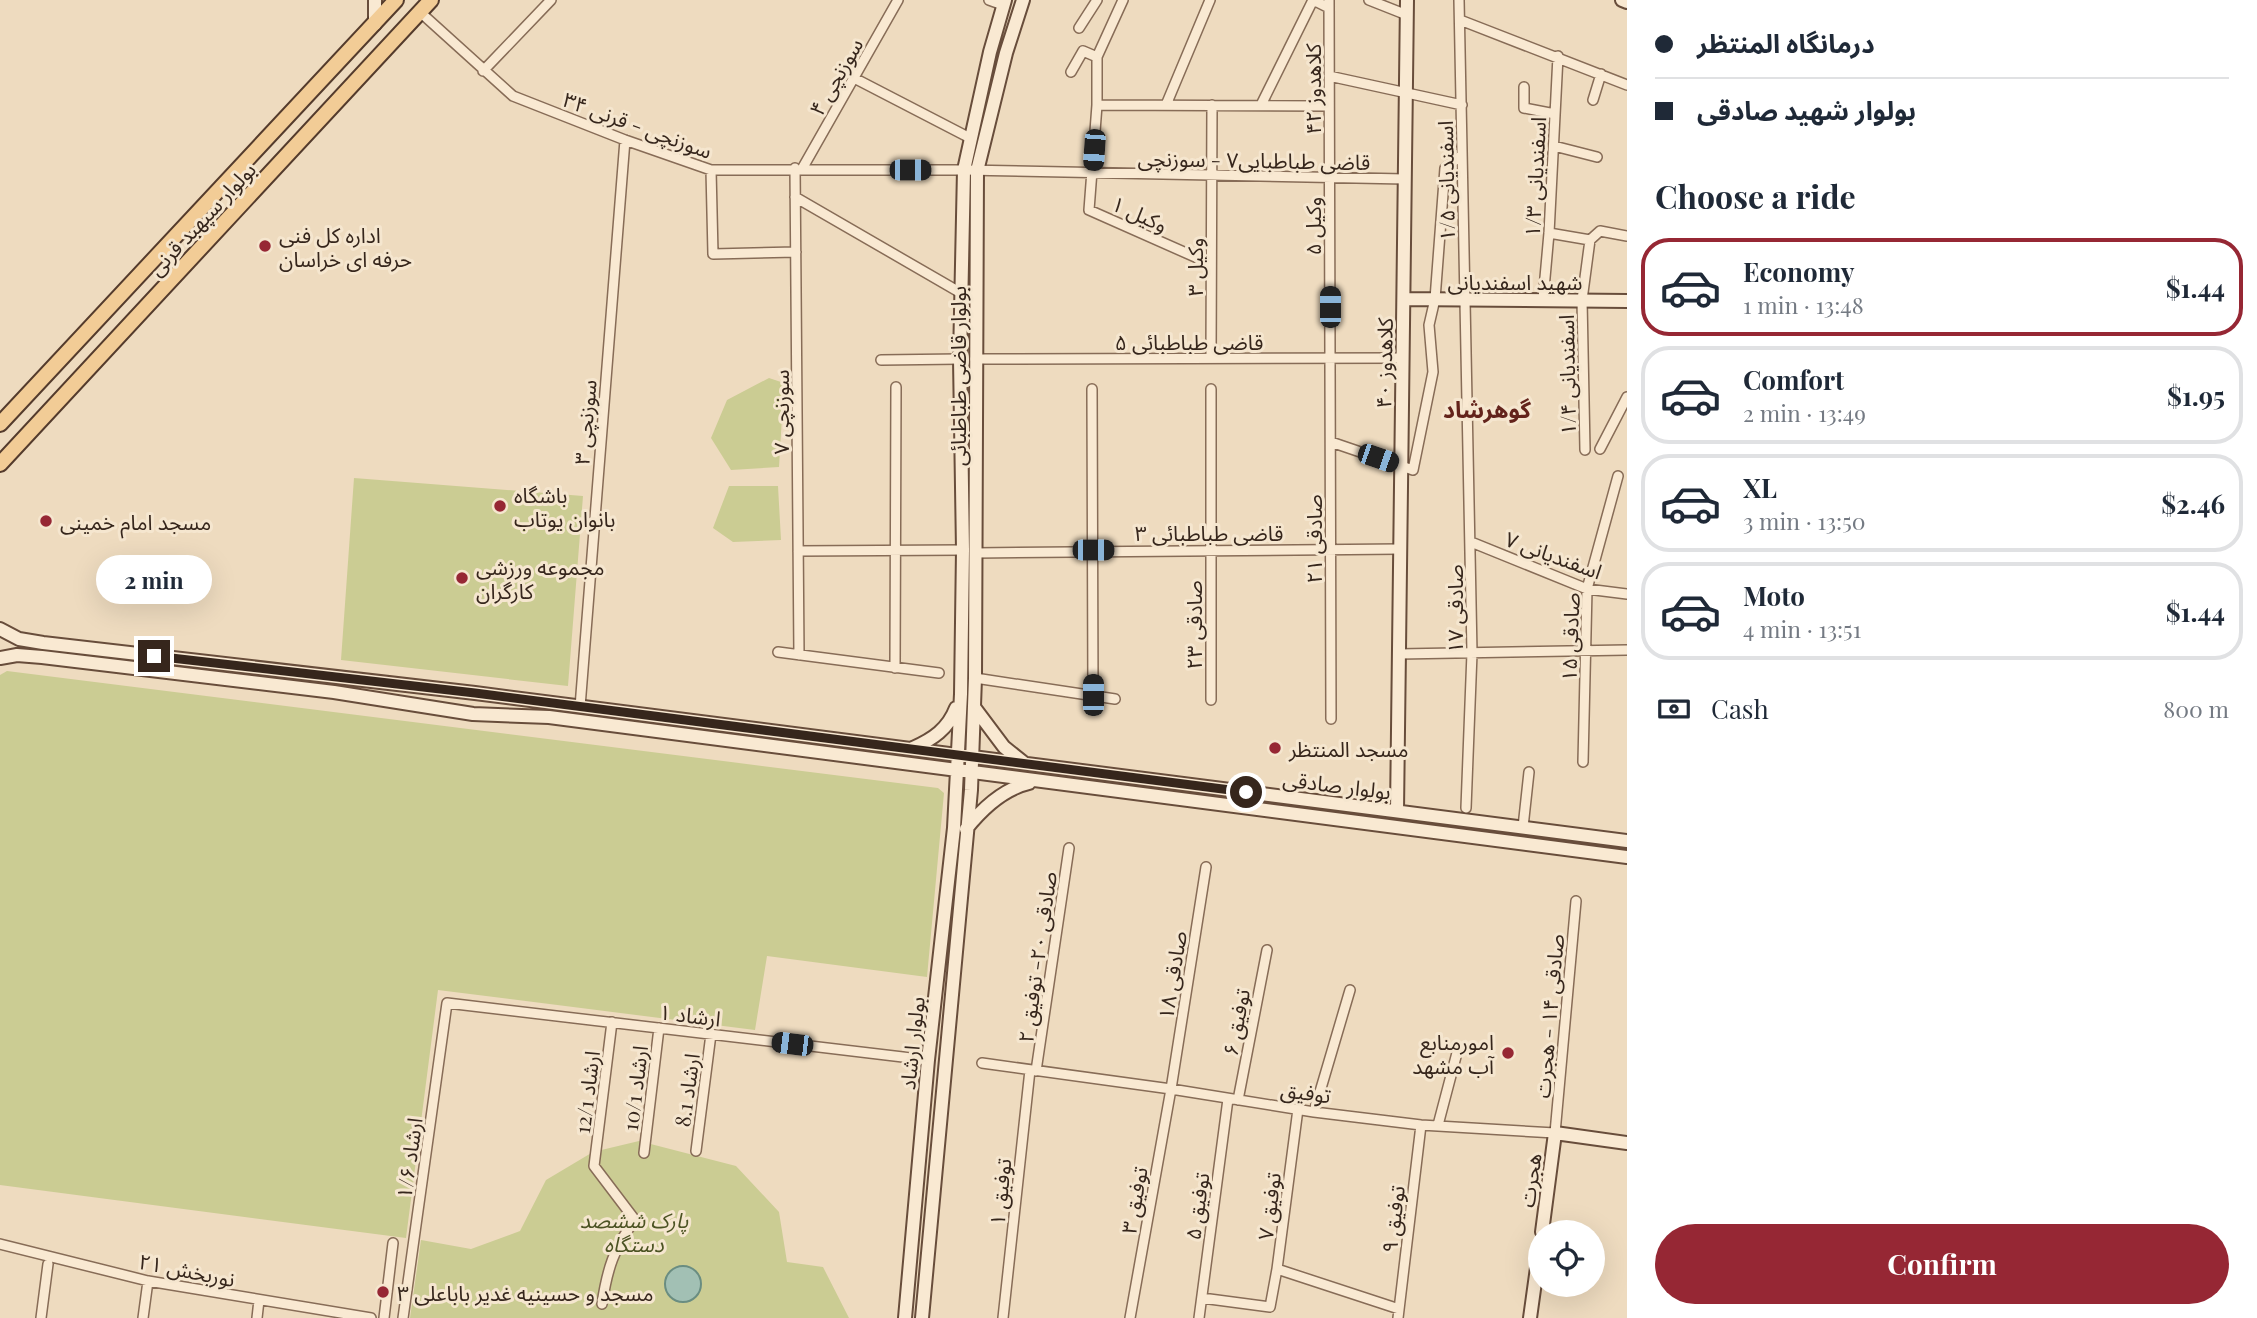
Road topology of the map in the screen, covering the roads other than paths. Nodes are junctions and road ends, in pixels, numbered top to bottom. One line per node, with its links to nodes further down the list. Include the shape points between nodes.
1 (375, 0): 21 (main road)
2 (397, 0): 21 (main road, بولوار سپهبد قرنی)
3 (431, 0): 18 (main road, بولوار سپهبد قرنی)
4 (551, 0): 25 (street)
5 (898, 0): 29 (street, سوزنچی ۴)
6 (989, 0): 15 (street)
7 (1023, 0): 48 (main road, بولوار قاضی طباطبائی)
8 (1097, 0): 22 (street)
9 (1124, 0): 24 (street)
10 (1210, 0): 35 (street)
11 (1369, 0): 19 (street)
12 (1408, 0): 19 (main road, کلاهدوز ۴۰)
13 (1459, 0): 20 (street, اسفندیانی ۱/۵)
14 (1622, 0): 16 (main road)
15 (1004, 2): 41 (main road, بولوار قاضی طباطبائی)
16 (1627, 2)
17 (1329, 4): 28 (street, کلاهدوز ۴۲); 37 (street, via 1313,0)
18 (420, 12): 25 (street, سوزنچی - قرنی ۳۴); 81 (main road, بولوار سپهبد قرنی)
19 (1407, 15): 32 (main road, کلاهدوز ۴۰)
20 (1460, 20): 23 (street); 38 (street, اسفندیانی ۱/۵)
21 (374, 24): 77 (main road, بولوار سپهبد قرنی)
22 (1079, 28)
23 (1558, 56): 27 (street); 40 (street, اسفندیانی ۱/۳)
24 (1097, 57): 26 (street, via 1083,51); 34 (street)
25 (483, 71): 42 (street, سوزنچی - قرنی ۳۴, via 513,96)
26 (1071, 72)
27 (1601, 74): 30 (street); 33 (street)
28 (1329, 76): 32 (street); 39 (street, کلاهدوز ۴۲)
29 (853, 78): 41 (street); 46 (street, سوزنچی ۴)
30 (1627, 85)
31 (1524, 87): 40 (street, via 1524,108)
32 (1406, 93): 38 (street); 52 (main road, کلاهدوز ۴۰)
33 (1593, 100)
34 (1097, 105): 35 (street); 49 (street)
35 (1166, 105): 36 (street)
36 (1212, 105): 37 (street); 50 (street, وکيل ۳)
37 (1261, 105): 39 (street)
38 (1462, 105): 44 (street, اسفندیانی ۱/۵)
39 (1329, 106): 51 (street, کلاهدوز ۴۲)
40 (1555, 114): 43 (street, اسفندیانی ۱/۳)
41 (971, 138): 48 (main road, بولوار قاضی طباطبائی)
42 (625, 140): 47 (street, سوزنچی - قرنی ۳۴); 110 (street, سوزنچی ۳)
43 (1554, 146): 45 (street); 54 (street, اسفندیانی ۱/۳)
44 (1462, 155): 61 (street, via 1445,167); 62 (street, اسفندیانی ۱/۵)
45 (1597, 157)
46 (798, 168): 47 (street, سوزنچی - قرنی ۳۴); 48 (street, سوزنچی - قرنی ۳۴); 53 (street, سوزنچی ۷)
47 (711, 170): 57 (street, via 713,254)
48 (971, 171): 49 (street, قاضی طباطبایی۷ - سوزنچی); 59 (main road, بولوار قاضی طباطبائی); 70 (main road, بولوار قاضی طباطبائی)
49 (1093, 173): 50 (street, قاضی طباطبایی۷ - سوزنچی); 58 (street, وکيل ۱, via 1089,210)
50 (1212, 175): 51 (street, قاضی طباطبایی۷ - سوزنچی); 58 (street, وکيل ۳)
51 (1330, 178): 52 (street, قاضی طباطبایی۷ - سوزنچی); 67 (street, وکيل ۵)
52 (1405, 179): 60 (main road, کلاهدوز ۴۰)
53 (795, 197): 57 (street, سوزنچی ۷); 59 (street)
54 (1549, 233): 56 (street); 63 (street, اسفندیانی ۱/۳)
55 (1627, 236): 56 (street, via 1600,231)
56 (1590, 240): 64 (street, اسفندیانی ۱/۴)
57 (796, 252): 89 (street, سوزنچی ۷)
58 (1211, 264): 66 (street, وکيل ۳)
59 (961, 293): 69 (main road, بولوار قاضی طباطبائی)
60 (1404, 299): 61 (main road, شهید اسفندیانی); 68 (main road, کلاهدوز ۴۰)
61 (1435, 299): 62 (main road, شهید اسفندیانی); 82 (street, via 1429,324 1433,372 1413,470)
62 (1464, 299): 63 (main road, شهید اسفندیانی); 76 (street, اسفندیانی ۱/۵)
63 (1543, 300): 64 (main road, شهید اسفندیانی)
64 (1582, 300): 65 (main road, شهید اسفندیانی); 80 (street, اسفندیانی ۱/۴)
65 (1627, 302)
66 (1212, 358): 67 (street, قاضی طباطبائی ۵); 70 (street, قاضی طباطبائی ۵)
67 (1330, 358): 68 (street, قاضی طباطبائی ۵); 78 (street, صادقی ۲۱)
68 (1403, 358): 82 (main road, کلاهدوز ۴۰)
69 (960, 359): 71 (street); 91 (main road, بولوار قاضی طباطبائی)
70 (975, 359): 91 (main road, بولوار قاضی طباطبائی)
71 (881, 360)
72 (896, 387): 90 (street)
73 (1093, 389): 87 (street)
74 (1211, 389): 88 (street, صادقی ۲۳)
75 (1627, 397): 79 (street)
76 (1469, 410): 84 (street, صادقی ۱۷)
77 (0, 424)
78 (1331, 442): 82 (street); 85 (street, صادقی ۲۱)
79 (1600, 449)
80 (1585, 450)
81 (0, 464)
82 (1401, 467): 86 (main road, کلاهدوز ۴۰)
83 (1618, 476): 92 (street, صادقی ۱۵)
84 (1471, 542): 92 (street, اسفندیانی ۷); 98 (street, صادقی ۱۷)
85 (1331, 549): 86 (street, قاضی طباطبائی ۳); 88 (street, قاضی طباطبائی ۳); 113 (street, صادقی ۲۱)
86 (1400, 549): 99 (main road, کلاهدوز ۴۰)
87 (1093, 550): 88 (street, قاضی طباطبائی ۳); 91 (street, قاضی طباطبائی ۳); 107 (street)
88 (1211, 550): 109 (street, صادقی ۲۳)
89 (798, 551): 90 (street, قاضی طباطبائی ۳); 100 (street, سوزنچی ۷)
90 (896, 551): 91 (street, قاضی طباطبائی ۳); 102 (street)
91 (970, 552): 104 (main road, بولوار قاضی طباطبائی); 106 (main road, بولوار قاضی طباطبائی)
92 (1587, 589): 93 (street, اسفندیانی ۷); 97 (street, صادقی ۱۵)
93 (1627, 594)
94 (4, 634): 105 (main road, بولوار صادقی, via 43,643)
95 (1627, 650): 97 (street)
96 (778, 652): 100 (street)
97 (1585, 652): 98 (street); 117 (street, صادقی ۱۵)
98 (1472, 653): 99 (street); 123 (street, صادقی ۱۷)
99 (1399, 654): 124 (main road, کلاهدوز ۴۰)
100 (799, 655): 102 (street)
101 (1, 657): 112 (main road, بولوار صادقی, via 42,657 190,674)
102 (895, 668): 103 (street)
103 (939, 673)
104 (975, 678): 107 (street); 111 (main road, بولوار قاضی طباطبائی)
105 (475, 693): 110 (main road, بولوار صادقی); 112 (main road)
106 (961, 694): 114 (main road, via 951,723); 115 (main road, بولوار قاضی طباطبائی)
107 (1093, 695): 108 (street)
108 (1115, 699)
109 (1211, 700)
110 (580, 707): 114 (main road, بولوار صادقی)
111 (974, 707): 116 (main road, بولوار قاضی طباطبائی); 118 (main road, via 1004,747)
112 (473, 714): 119 (main road, بولوار صادقی, via 549,717)
113 (1332, 719)
114 (910, 750): 115 (main road, بولوار صادقی)
115 (958, 756): 116 (main road, بولوار صادقی); 119 (main road, بولوار ارشاد)
116 (972, 757): 118 (main road, بولوار صادقی); 121 (main road, بولوار قاضی طباطبائی)
117 (1583, 762)
118 (1024, 764): 124 (main road, بولوار صادقی)
119 (957, 772): 121 (main road, بولوار صادقی); 139 (main road, بولوار ارشاد)
120 (1529, 772): 125 (street)
121 (971, 774): 122 (main road, بولوار صادقی); 126 (main road, بولوار ارشاد)
122 (1036, 781): 126 (main road, via 1007,791); 129 (main road, بولوار صادقی)
123 (1466, 808)
124 (1397, 811): 125 (main road, بولوار صادقی)
125 (1523, 827): 127 (main road, بولوار صادقی)
126 (966, 829): 163 (main road, بولوار ارشاد)
127 (1627, 841)
128 (1069, 848): 141 (street, صادقی ۲۰- توفیق ۲)
129 (1627, 857)
130 (1206, 867): 142 (street, صادقی ۱۸)
131 (1576, 901): 148 (street, صادقی ۱۴ - هجرت)
132 (1267, 950): 143 (street, توفیق ۶)
133 (1350, 990): 145 (street)
134 (447, 1003): 135 (street, ارشاد ۱); 169 (street, ارشاد ۱/۶)
135 (612, 1023): 136 (street, ارشاد ۱); 161 (street, ارشاد 12/1, via 594,1166 635,1220 613,1254)
136 (659, 1028): 137 (street, ارشاد ۱); 151 (street, ارشاد 10/1)
137 (711, 1034): 139 (street, ارشاد ۱); 150 (street, ارشاد 8.1)
138 (1458, 1049): 147 (street)
139 (928, 1060): 170 (main road, بولوار ارشاد)
140 (982, 1063): 141 (street, توفیق)
141 (1033, 1071): 142 (street, توفیق); 171 (street, توفیق ۱)
142 (1171, 1089): 143 (street, توفیق); 172 (street, توفیق ۳)
143 (1233, 1100): 144 (street, توفیق); 159 (street, توفیق ۵)
144 (1298, 1110): 145 (street, توفیق); 156 (street, توفیق ۷)
145 (1314, 1112): 146 (street, توفیق)
146 (1421, 1125): 147 (street, توفیق); 162 (street, توفیق ۹)
147 (1438, 1125): 148 (street, توفیق)
148 (1555, 1133): 149 (main road, توفیق); 152 (main road, هجرت)
149 (1627, 1143)
150 (696, 1152)
151 (644, 1153)
152 (1544, 1220)
153 (393, 1243): 168 (street)
154 (0, 1244): 157 (street, نوربخش ۲۱)
155 (48, 1264): 164 (street)
156 (1278, 1269): 159 (street, توفیق ۷, via 1270,1307); 162 (street)
157 (148, 1281): 160 (street, نوربخش ۲۱); 165 (street)
158 (1533, 1297): 174 (main road)
159 (1202, 1298): 173 (street, توفیق ۵)
160 (259, 1300): 166 (street); 167 (street, نوربخش ۲۱)
161 (602, 1304)
162 (1398, 1314)
163 (926, 1317)
164 (41, 1318)
165 (143, 1318)
166 (257, 1318)
167 (371, 1318)
168 (384, 1318)
169 (403, 1318)
170 (905, 1318)
171 (1003, 1318)
172 (1130, 1318)
173 (1199, 1318)
174 (1530, 1318)

